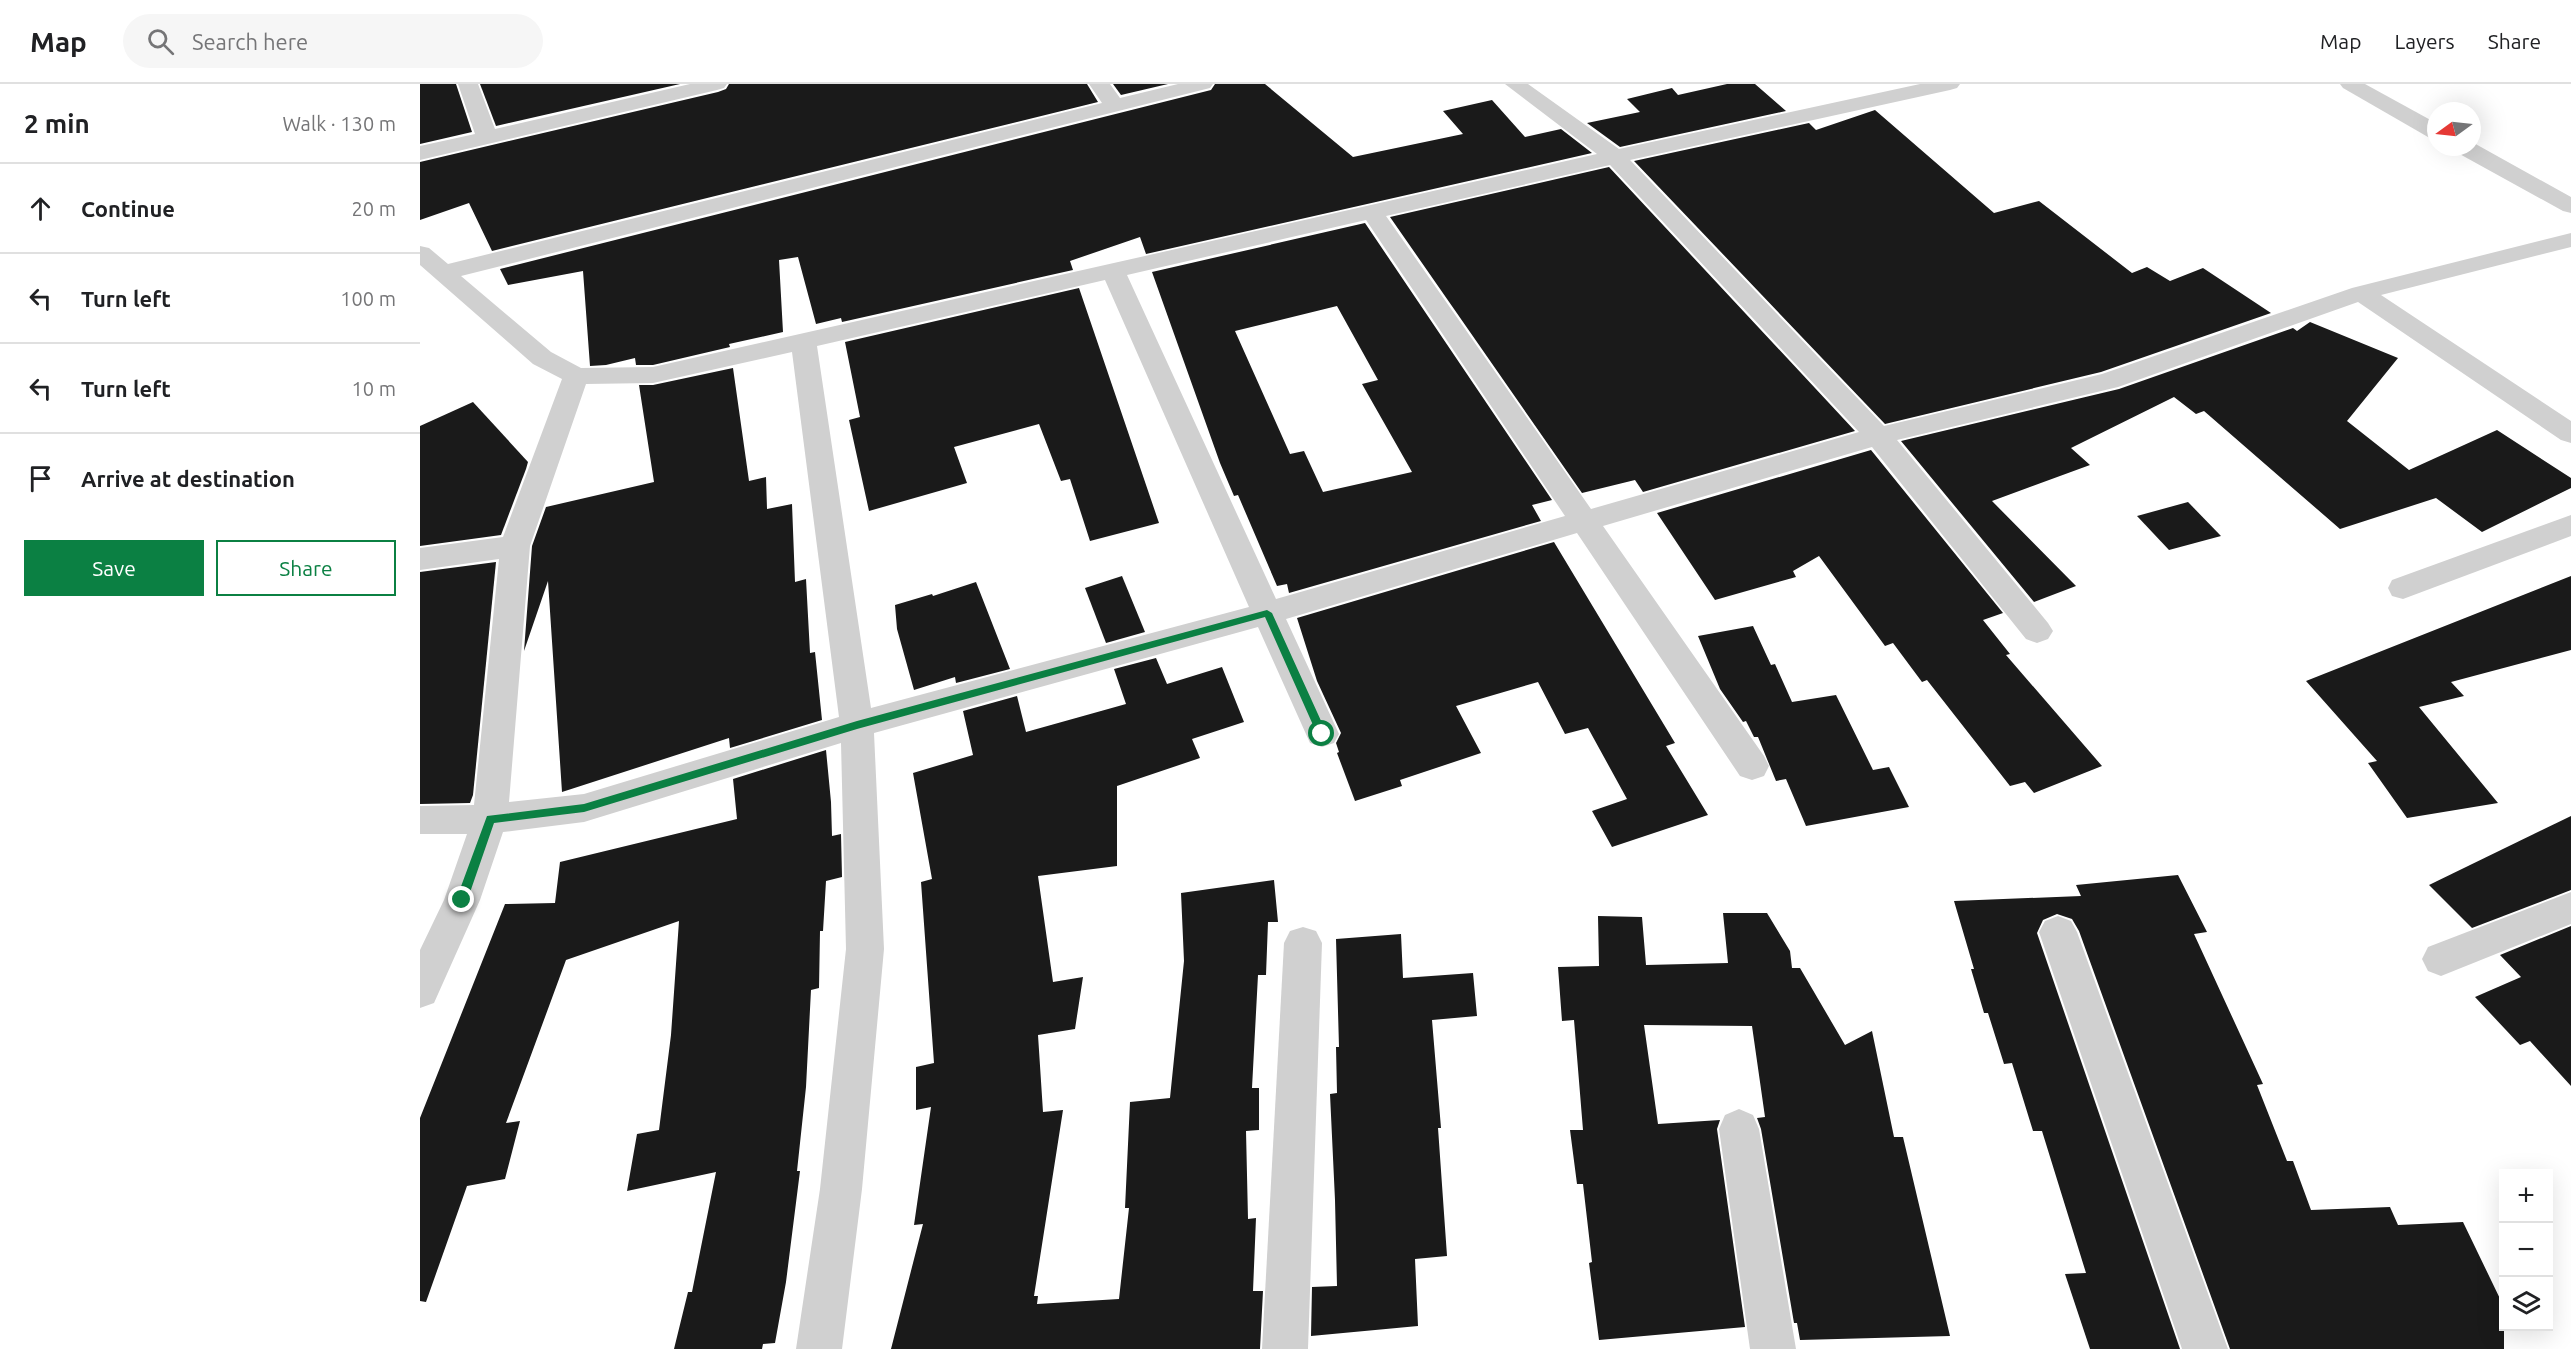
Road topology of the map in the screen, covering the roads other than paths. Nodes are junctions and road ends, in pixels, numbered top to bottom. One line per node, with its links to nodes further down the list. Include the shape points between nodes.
1 (468, 84): 10 (street)
2 (717, 84): 10 (street)
3 (1099, 84): 8 (street)
4 (1203, 84): 8 (street)
5 (1515, 84): 13 (street)
6 (1950, 84): 13 (street)
7 (2350, 84): 9 (street)
8 (1116, 106): 19 (street)
9 (2427, 127)
10 (487, 136): 11 (street)
11 (420, 153)
12 (2480, 156): 14 (street)
13 (1615, 157): 15 (street); 24 (street)
14 (2571, 206)
15 (1372, 212): 18 (street); 25 (street)
16 (2571, 240): 20 (street)
17 (420, 253): 19 (street)
18 (1113, 271): 21 (street); 30 (street)
19 (443, 273): 22 (street, via 542,358)
20 (2361, 293): 23 (street); 24 (street, via 2109,381)
21 (802, 341): 22 (street, via 653,375); 32 (street)
22 (576, 376): 27 (street)
23 (2571, 434)
24 (1878, 436): 25 (street); 31 (street)
25 (1584, 521): 30 (street); 34 (street)
26 (2571, 525): 29 (street)
27 (515, 546): 28 (street); 35 (street)
28 (420, 560)
29 (2403, 588)
30 (1267, 613): 32 (street); 33 (street)
31 (2037, 632)
32 (857, 725): 35 (street, via 584,808); 43 (street, via 865,949)
33 (1322, 734)
34 (1752, 766)
35 (490, 819): 36 (street); 41 (street, via 462,900)
36 (420, 820)
37 (2571, 908): 40 (street)
38 (2058, 932): 46 (street)
39 (1303, 943): 44 (street)
40 (2441, 959)
41 (420, 991)
42 (1739, 1129): 45 (street)
43 (819, 1349)
44 (1285, 1349)
45 (1773, 1349)
46 (2205, 1349)

